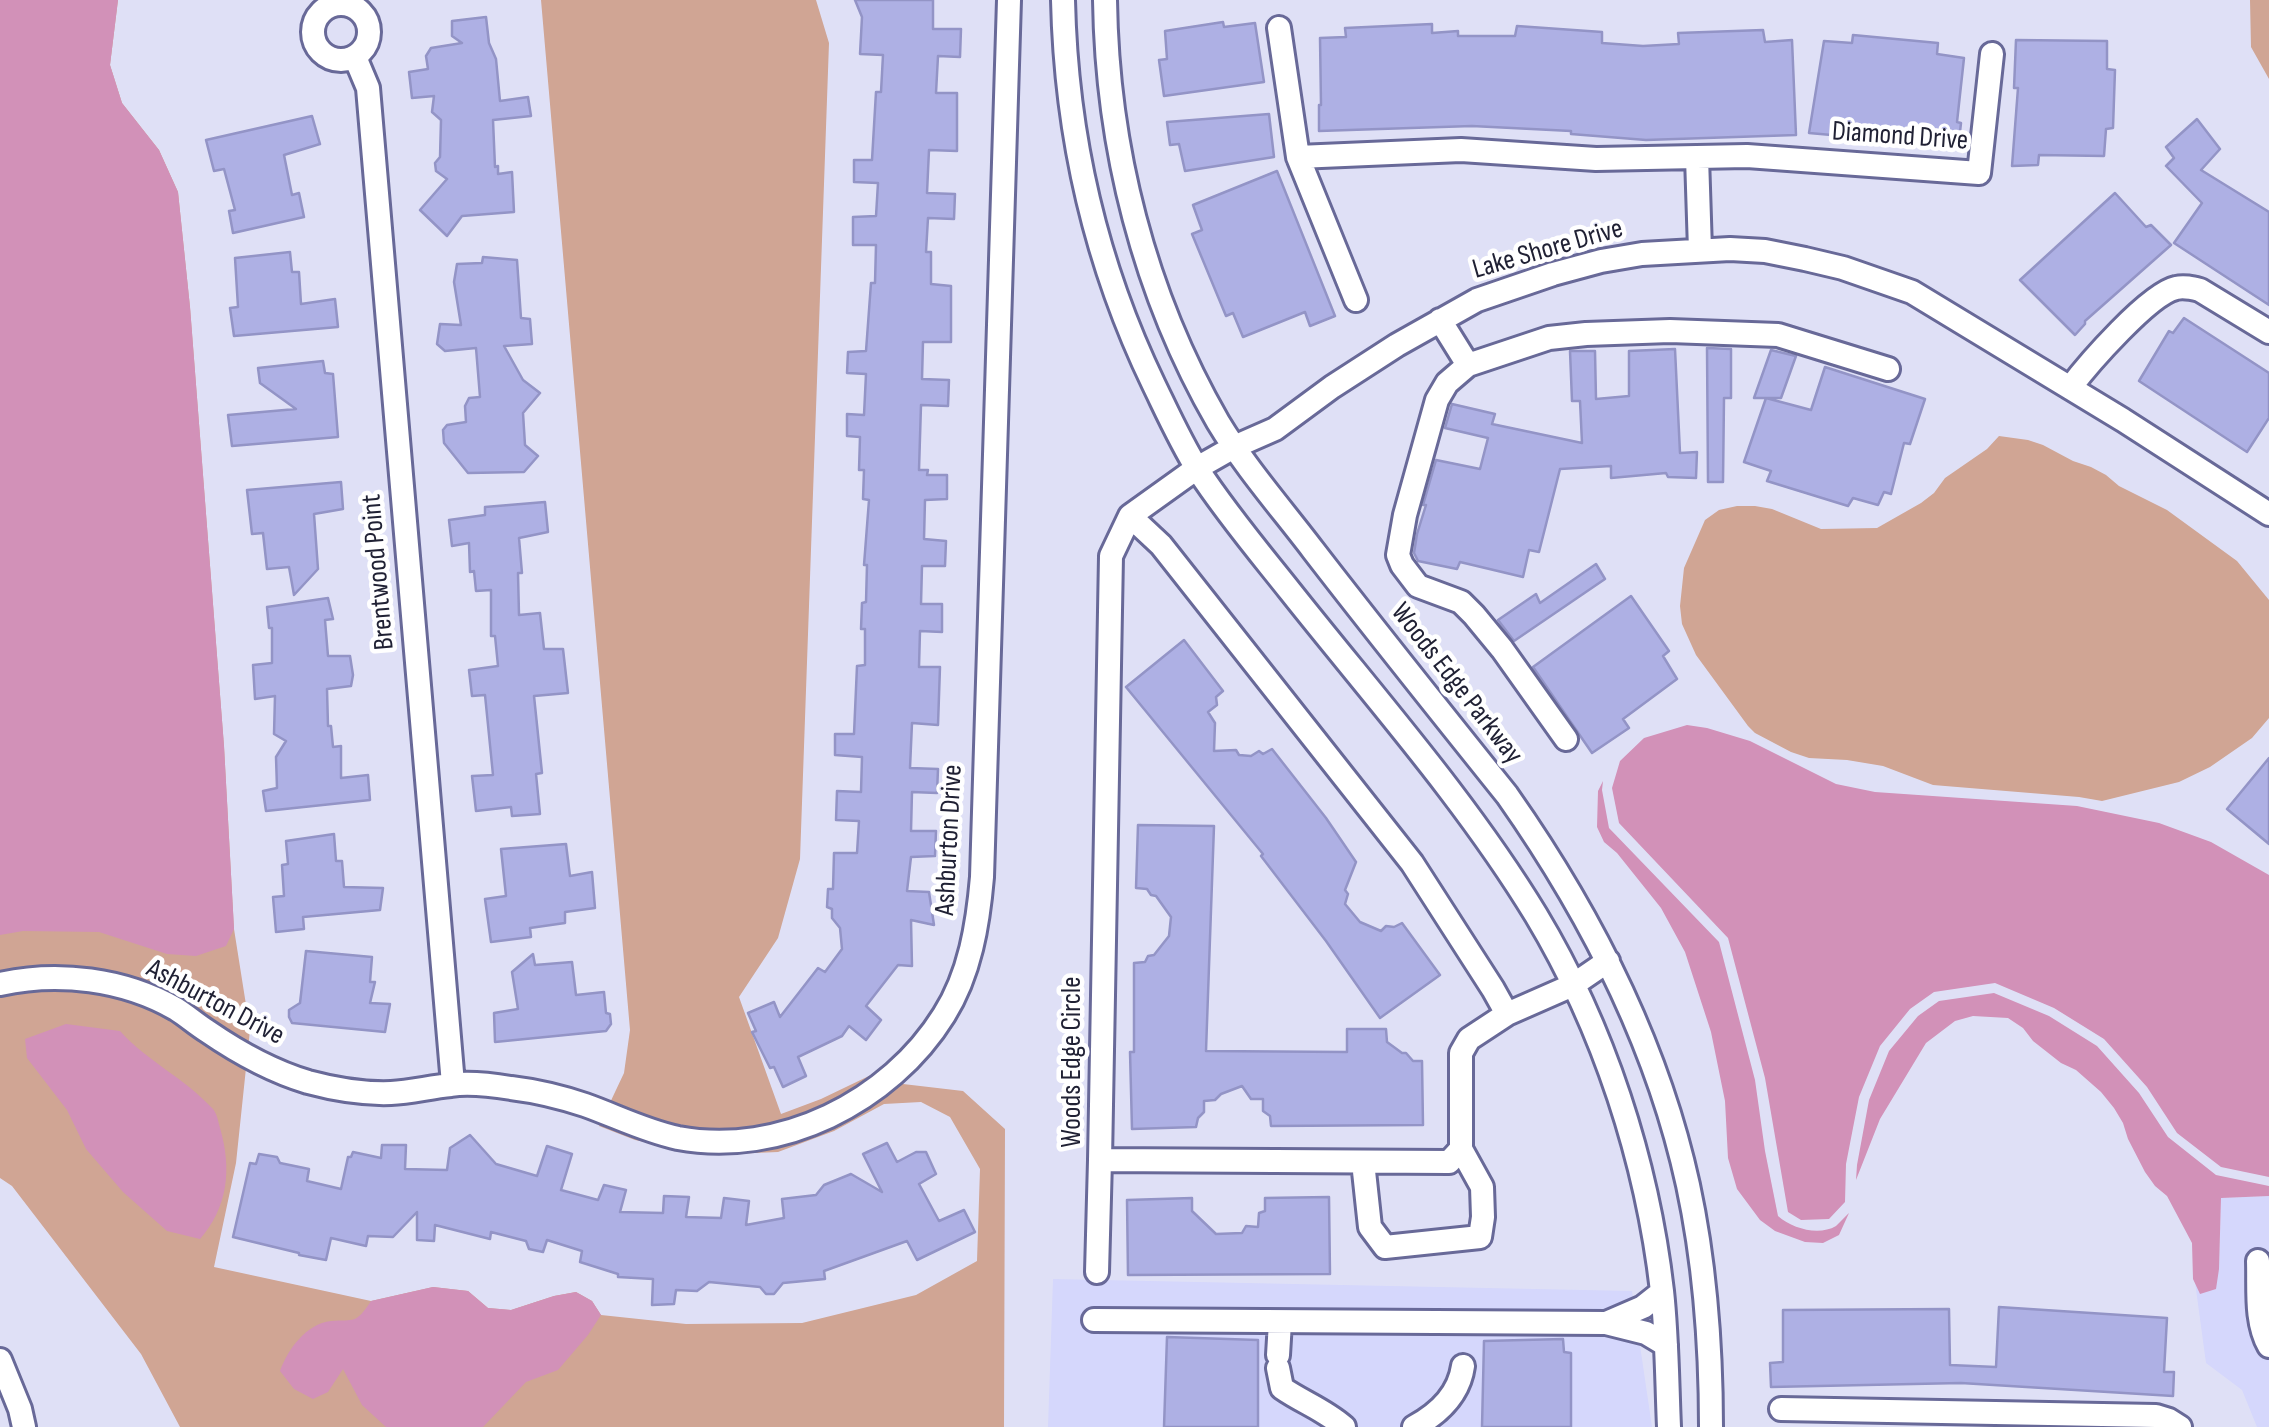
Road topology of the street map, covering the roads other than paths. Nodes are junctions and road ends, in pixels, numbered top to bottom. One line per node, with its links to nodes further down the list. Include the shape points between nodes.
1 (1009, 0): 25 (street, Ashburton Drive, via 982,877 973,940 954,997 920,1047 869,1094 823,1120 765,1136 680,1138 547,1094)
2 (1063, 0): 17 (street, via 1070,112 1102,254 1141,359)
3 (1105, 0): 16 (street, Woods Edge Parkway, via 1111,99 1132,211 1172,331)
4 (1280, 28): 7 (street)
5 (1992, 54): 8 (street, Diamond Drive, via 1980,173)
6 (355, 57): 25 (street, Brentwood Point, via 368,88)
7 (1298, 157): 8 (street, Diamond Drive, via 1461,150); 10 (street)
8 (1697, 157): 9 (street)
9 (1700, 250): 11 (street, Lake Shore Drive, via 1615,258 1553,274); 15 (street, Lake Shore Drive, via 1805,258 1912,292)
10 (1356, 300)
11 (1440, 320): 13 (street); 16 (street, Lake Shore Drive, via 1275,429)
12 (2269, 332): 15 (street, via 2200,290 2176,288 2160,294)
13 (1468, 365): 14 (street, via 1549,338 1670,331 1778,335); 20 (street, via 1437,400 1398,555 1418,586 1474,614)
14 (1888, 369)
15 (2070, 388): 18 (street, Lake Shore Drive)
16 (1234, 447): 17 (street); 21 (street, Woods Edge Parkway, via 1506,795)
17 (1197, 468): 19 (street); 23 (street, via 1496,853)
18 (2269, 514)
19 (1130, 516): 24 (street, via 1161,545 1412,863); 27 (street, Woods Edge Circle, via 1111,556)
20 (1566, 739)
21 (1608, 961): 23 (street); 45 (street, Woods Edge Parkway, via 1652,1063 1688,1186 1708,1334)
22 (0, 984): 25 (street, Ashburton Drive, via 77,979 118,985 179,1011 250,1058 310,1082 386,1094)
23 (1573, 985): 24 (street); 31 (street, via 1620,1100)
24 (1507, 1014): 26 (street, via 1469,1039 1461,1053)
25 (453, 1084)
26 (1461, 1150): 28 (street, Woods Edge Circle, via 1449,1162); 28 (street, via 1482,1187 1480,1237 1386,1247 1370,1227)
27 (1100, 1160): 28 (street, Woods Edge Circle); 30 (street)
28 (1363, 1162)
29 (2258, 1261): 37 (street)
30 (1097, 1272)
31 (1662, 1292): 35 (street); 36 (street)
32 (1094, 1320): 33 (street)
33 (1280, 1322): 34 (street); 42 (street, via 1282,1388)
34 (1462, 1322): 35 (street); 43 (street, via 1461,1383)
35 (1606, 1323): 36 (street, via 1646,1332)
36 (1666, 1345): 44 (street)
37 (2269, 1346)
38 (0, 1360): 41 (street)
39 (1781, 1409): 40 (street)
40 (1872, 1419): 46 (street, via 2156,1416)
41 (24, 1427)
42 (1344, 1427)
43 (1414, 1427)
44 (1669, 1427)
45 (1711, 1427)
46 (2180, 1427)

